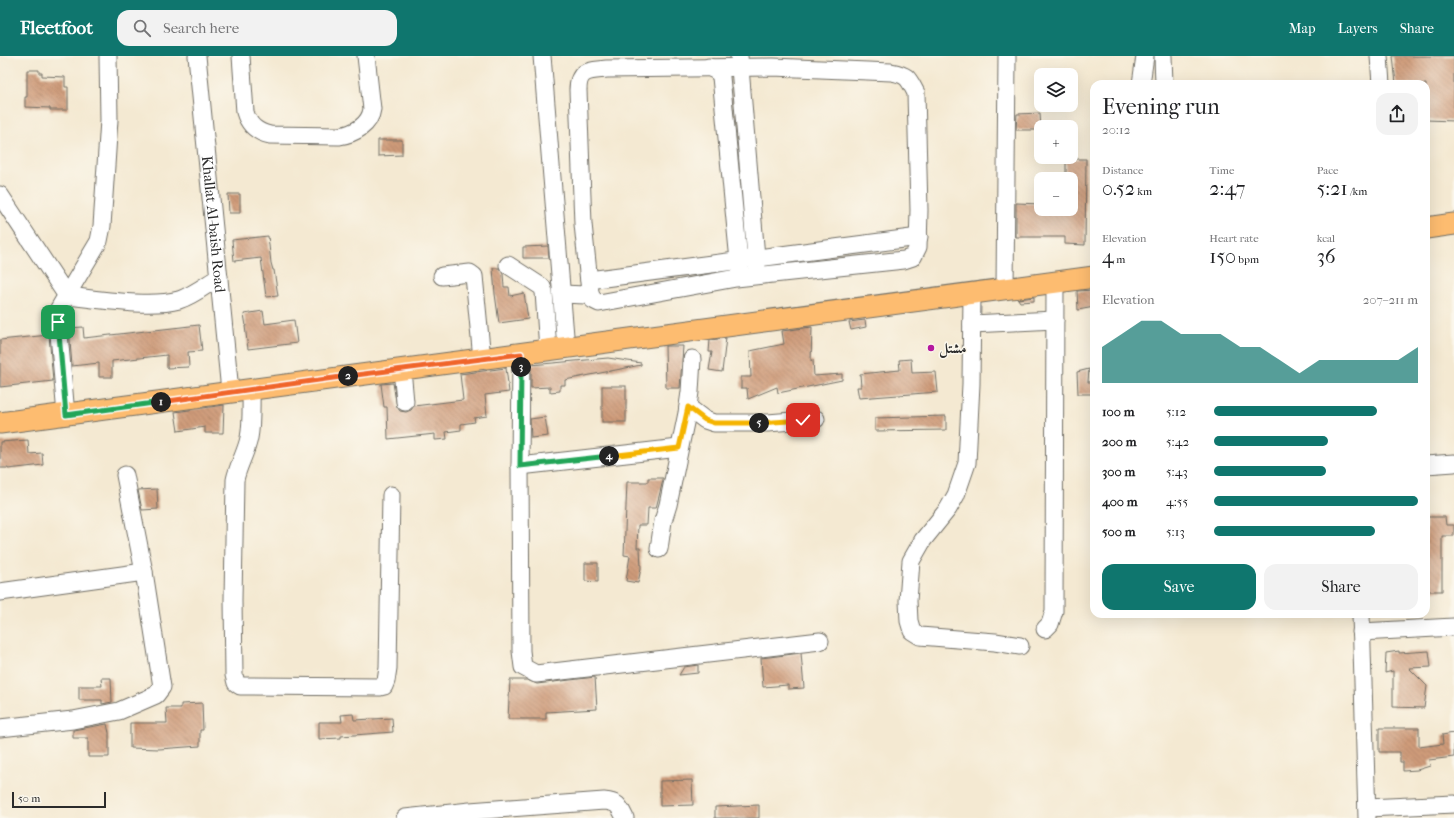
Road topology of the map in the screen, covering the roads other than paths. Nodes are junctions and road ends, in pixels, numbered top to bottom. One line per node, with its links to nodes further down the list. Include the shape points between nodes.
1 (108, 56): 32 (street, via 110,120 102,226 99,241)
2 (197, 56): 22 (street, Khallat Al-baish Road)
3 (241, 56): 4 (street, via 245,112 252,127 270,135 339,136 354,131 371,117)
4 (366, 56)
5 (542, 56): 30 (street)
6 (1007, 56): 29 (street)
7 (1145, 56): 12 (street)
8 (1163, 56): 13 (street)
9 (1379, 56): 14 (street)
10 (739, 62): 11 (street); 18 (street, via 904,74 916,93); 19 (street)
11 (709, 67): 20 (street, via 721,77); 28 (street, via 607,69 589,72 582,75 578,81 583,224)
12 (1142, 80)
13 (1164, 80)
14 (1380, 80)
15 (0, 194): 32 (street)
16 (1454, 224): 17 (main road)
17 (1430, 227)
18 (919, 237): 19 (street); 24 (street, via 917,251 913,257 904,260)
19 (756, 258): 20 (street); 24 (street)
20 (738, 260): 25 (street); 28 (street)
21 (508, 265): 35 (street, via 542,287)
22 (219, 276): 32 (street, via 188,296 166,302); 41 (street, Khallat Al-baish Road)
23 (442, 276): 37 (street, via 474,276)
24 (757, 276): 25 (street)
25 (740, 278): 28 (street, via 599,303 593,300)
26 (1090, 278): 27 (main road)
27 (1055, 282): 29 (main road); 33 (street)
28 (590, 286): 30 (street, via 585,295)
29 (1006, 290): 31 (main road)
30 (562, 294): 35 (street)
31 (972, 294): 34 (street); 35 (main road)
32 (67, 296): 44 (street, via 58,310)
33 (1055, 320): 34 (street); 58 (street, via 1054,611 1050,624)
34 (972, 324): 61 (street, via 967,463 956,495 911,561 909,621 912,631 920,636)
35 (557, 349): 36 (main road)
36 (521, 354): 37 (main road); 50 (street)
37 (482, 359): 39 (main road)
38 (692, 359): 43 (street)
39 (402, 369): 40 (main road); 42 (street)
40 (251, 388): 41 (main road); 52 (street, via 249,437 235,480 233,607 236,683 240,686 384,686 388,668)
41 (230, 391): 44 (main road)
42 (405, 402)
43 (688, 407): 45 (street, via 705,420 714,423 768,423); 47 (street)
44 (66, 415): 46 (main road)
45 (816, 419)
46 (0, 423)
47 (679, 448): 50 (street); 53 (street)
48 (1454, 463): 49 (street)
49 (1430, 465)
50 (520, 466): 60 (street, via 523,667 536,674)
51 (125, 475): 54 (street)
52 (390, 495)
53 (659, 549)
54 (144, 572): 55 (street); 62 (street, via 162,687 156,695 119,711 74,720)
55 (0, 592)
56 (1361, 618): 59 (street)
57 (1454, 627): 59 (street)
58 (1045, 629)
59 (1361, 632): 64 (street)
60 (820, 641)
61 (1020, 646)
62 (0, 728)
63 (1454, 804): 64 (street)
64 (1367, 813)
65 (405, 818): 66 (street, via 604,801 619,806)
66 (624, 818)

